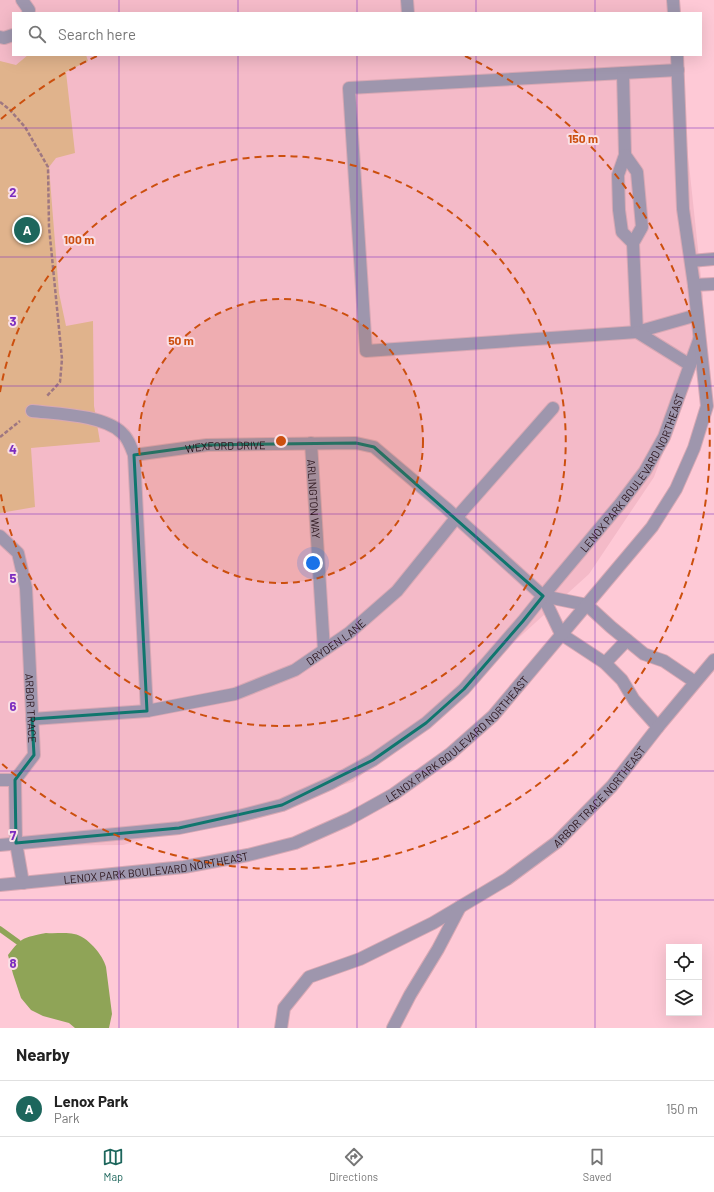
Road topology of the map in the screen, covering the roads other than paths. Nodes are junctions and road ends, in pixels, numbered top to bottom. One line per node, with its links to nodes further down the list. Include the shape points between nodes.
1 (22, 0): 4 (street)
2 (407, 0): 5 (street)
3 (673, 0): 6 (street)
4 (28, 12)
5 (408, 12)
6 (674, 12)
7 (12, 35): 8 (street)
8 (0, 37)
9 (677, 56): 10 (street, LENOX PARK BOULEVARD NORTHEAST)
10 (678, 70): 11 (street); 15 (street, LENOX PARK BOULEVARD NORTHEAST, via 683,209)
11 (623, 73): 12 (street); 19 (street, via 350,88 366,351)
12 (625, 155): 13 (street, via 618,175 619,210 622,232); 13 (street, via 637,172 638,180 642,227)
13 (633, 243): 19 (street)
14 (714, 259): 15 (street)
15 (691, 261): 17 (street, LENOX PARK BOULEVARD NORTHEAST)
16 (714, 284): 17 (street)
17 (694, 285): 18 (street, LENOX PARK BOULEVARD NORTHEAST)
18 (697, 315): 19 (street); 20 (street, LENOX PARK BOULEVARD NORTHEAST)
19 (637, 332): 21 (street)
20 (700, 337): 21 (street, LENOX PARK BOULEVARD NORTHEAST); 22 (street, LENOX PARK BOULEVARD NORTHEAST)
21 (690, 365): 29 (street, LENOX PARK BOULEVARD NORTHEAST, via 664,437 645,471)
22 (711, 406): 30 (street, LENOX PARK BOULEVARD NORTHEAST, via 676,489 652,527)
23 (553, 408): 27 (street, DRYDEN LANE)
24 (32, 411): 26 (street, via 104,421 124,434)
25 (311, 444): 26 (street, WEXFORD DRIVE, via 207,445); 27 (street, WEXFORD DRIVE, via 356,443 374,447); 33 (street, ARLINGTON WAY)
26 (134, 455): 37 (street)
27 (456, 518): 29 (street, WEXFORD DRIVE); 33 (street, DRYDEN LANE, via 397,591 349,633)
28 (0, 536): 38 (street, ARBOR TRACE, via 18,553 26,588)
29 (542, 596): 30 (street); 31 (street); 42 (street, LENOX PARK BOULEVARD NORTHEAST, via 464,689 431,718 374,760 331,783 282,805 239,816 186,826)
30 (587, 605): 31 (street, LENOX PARK BOULEVARD NORTHEAST); 32 (street)
31 (561, 634): 35 (street); 44 (street, LENOX PARK BOULEVARD NORTHEAST, via 493,716 450,754 394,794 349,819 294,843 241,856 184,867)
32 (627, 640): 35 (street); 36 (street, via 644,654 664,661)
33 (324, 650): 37 (street, DRYDEN LANE, via 295,670 235,694)
34 (714, 660): 36 (street, ARBOR TRACE NORTHEAST)
35 (605, 663): 39 (street, via 622,680 634,700)
36 (695, 682): 39 (street, ARBOR TRACE NORTHEAST)
37 (148, 711): 38 (street, DRYDEN LANE)
38 (32, 719): 41 (street, ARBOR TRACE, via 34,754)
39 (658, 727): 46 (street, ARBOR TRACE NORTHEAST, via 612,786 557,842 507,879)
40 (0, 780): 41 (street)
41 (15, 780): 42 (street)
42 (16, 843): 43 (street, LENOX PARK BOULEVARD NORTHEAST); 44 (street)
43 (0, 845)
44 (23, 883): 45 (street, LENOX PARK BOULEVARD NORTHEAST)
45 (0, 885)
46 (460, 907): 47 (street, ARBOR TRACE NORTHEAST, via 360,959 309,977 284,1008); 48 (street)
47 (282, 1028)
48 (393, 1028)

